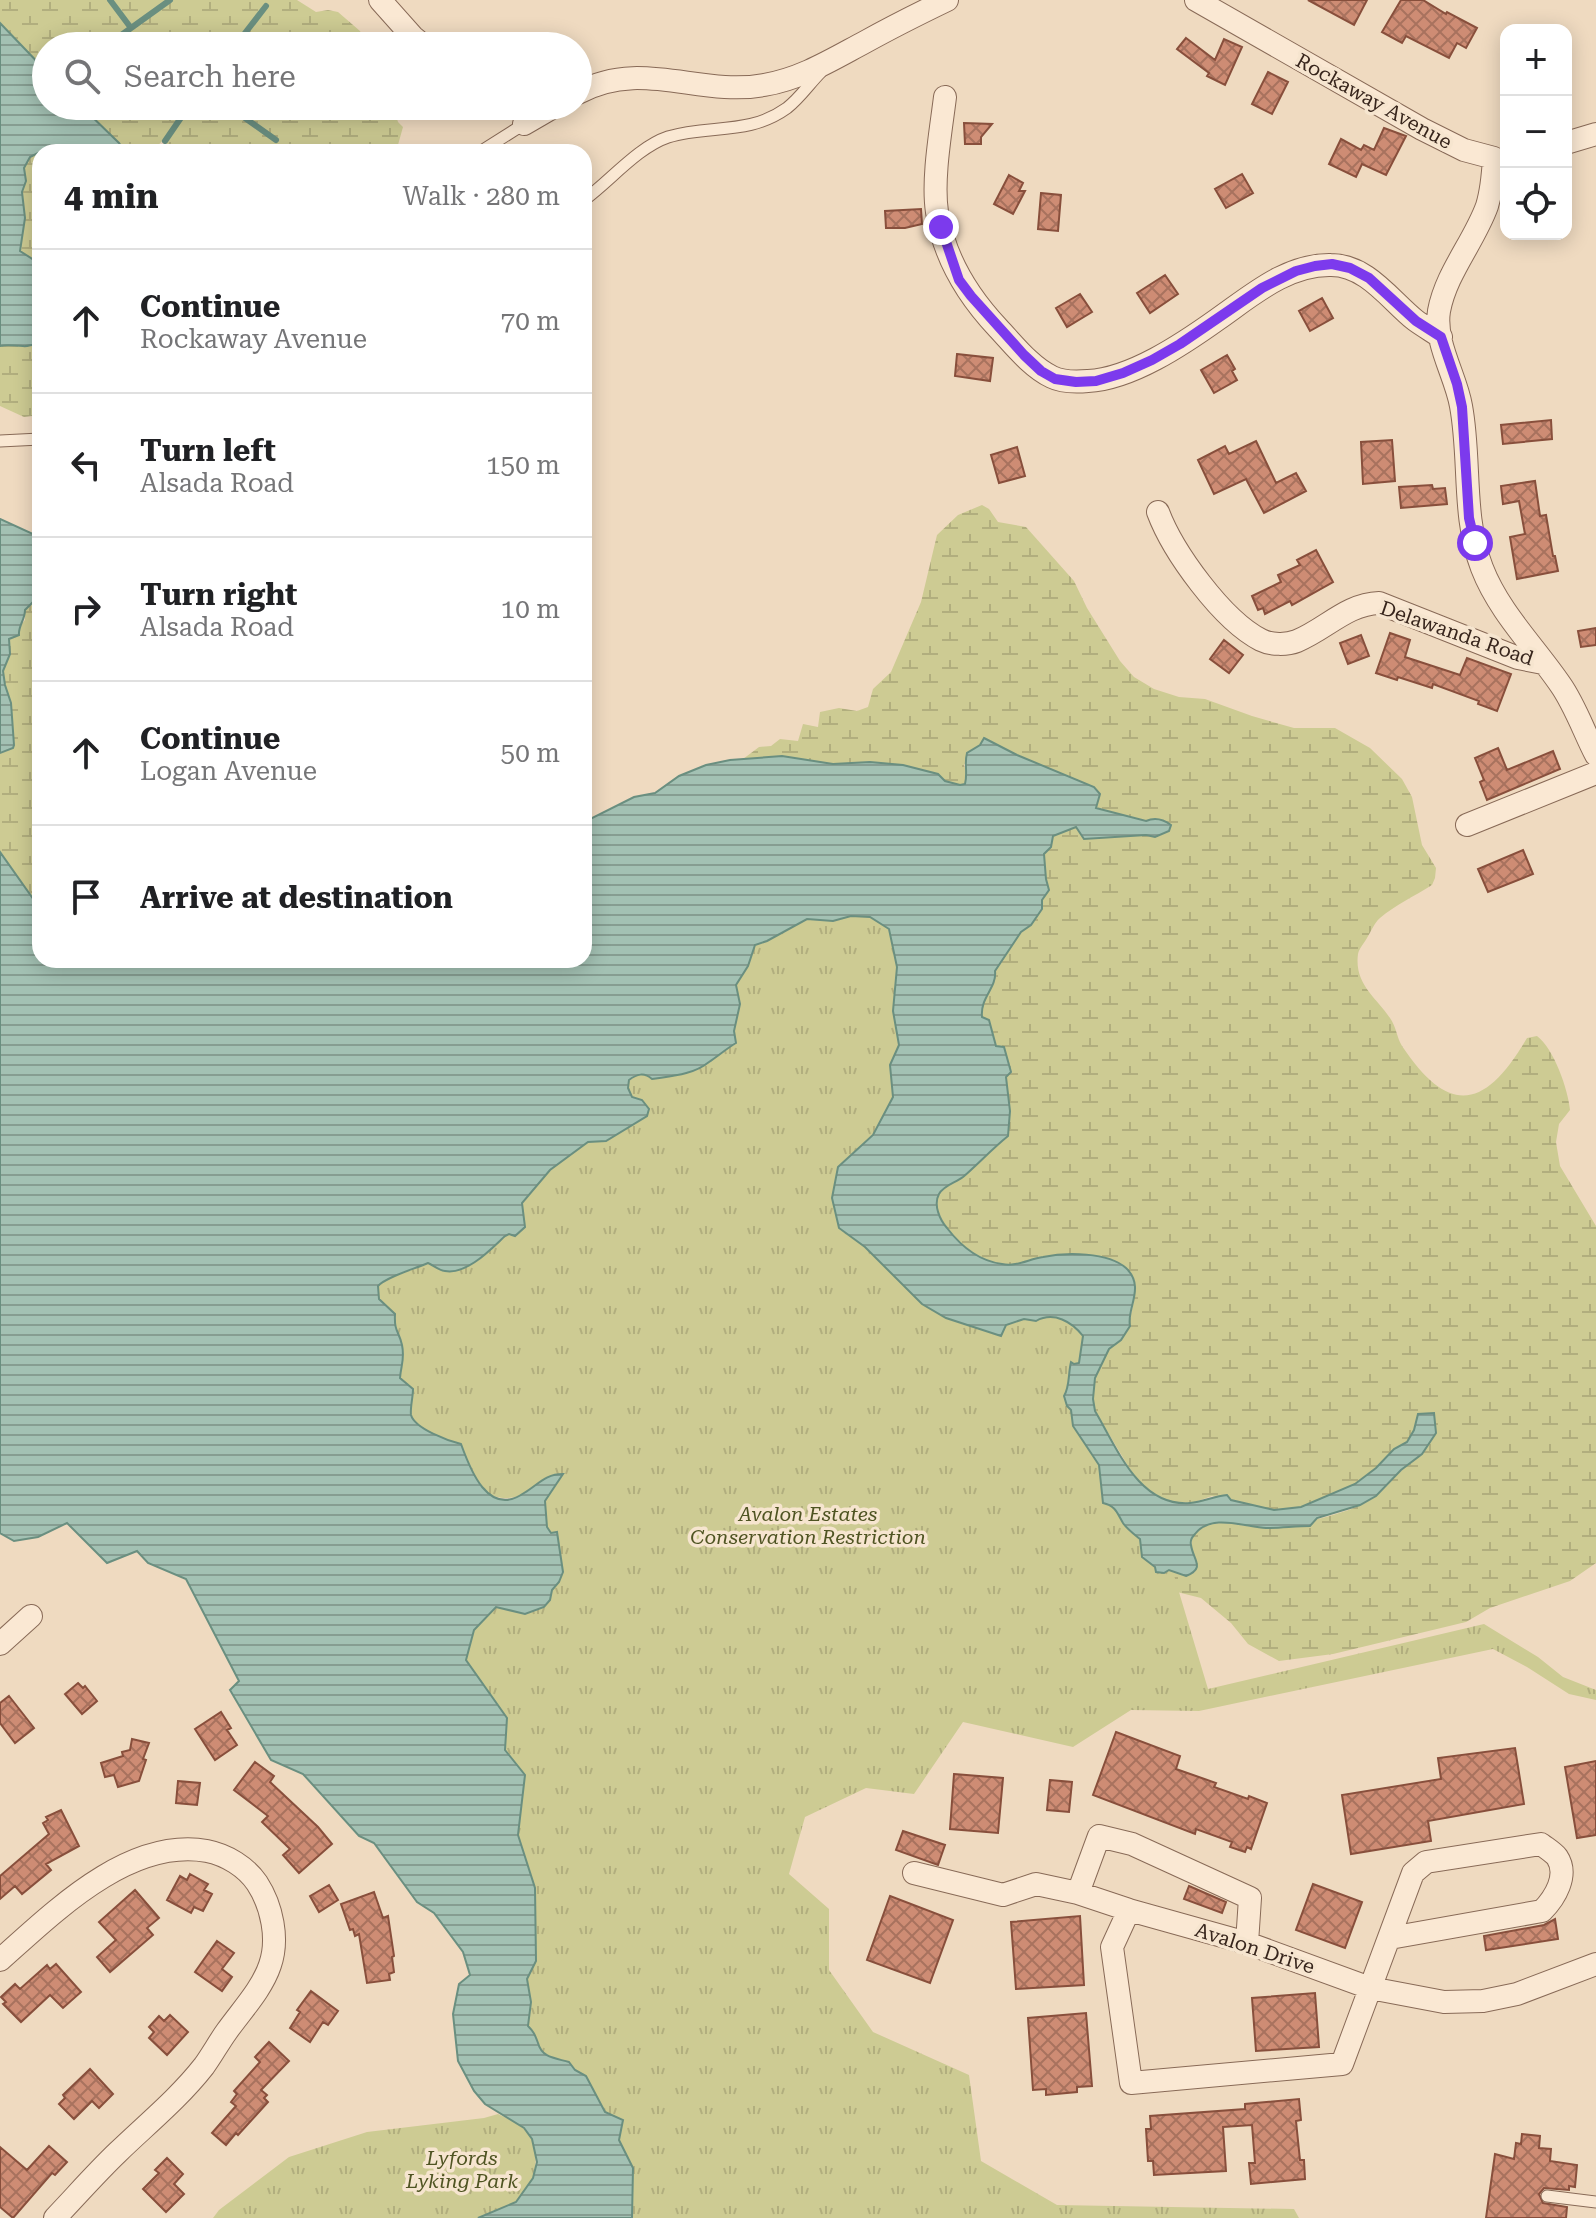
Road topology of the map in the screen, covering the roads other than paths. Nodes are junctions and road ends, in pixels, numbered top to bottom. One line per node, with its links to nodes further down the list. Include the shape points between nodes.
1 (380, 0): 4 (street)
2 (947, 0): 5 (street)
3 (1196, 0): 13 (street, Rockaway Avenue, via 1422,129 1464,150)
4 (409, 32)
5 (832, 60): 6 (street, via 757,87 641,77); 14 (lane, via 798,99 775,115 750,126 667,138)
6 (592, 86)
7 (945, 97): 15 (street, via 937,210 959,280 1024,355 1055,379 1096,381 1152,360 1279,278 1332,264 1369,278)
8 (531, 120): 9 (street)
9 (524, 124): 12 (lane)
10 (1596, 134): 11 (street)
11 (1572, 141)
12 (493, 144)
13 (1500, 158): 15 (street, Rockaway Avenue, via 1486,208 1455,268 1439,314)
14 (592, 193)
15 (1441, 337): 19 (street, Rockaway Avenue, via 1462,407 1469,518 1482,568)
16 (32, 439): 17 (lane)
17 (0, 441)
18 (1158, 512): 19 (street, Delawanda Road, via 1200,582 1233,619 1263,642 1296,641 1355,608 1379,603)
19 (1543, 663): 20 (street, Rockaway Avenue, via 1561,685)
20 (1596, 755)
21 (1596, 773): 22 (street)
22 (1467, 825)
23 (31, 1616): 24 (street)
24 (0, 1644)
25 (914, 1873): 26 (street, Avalon Drive, via 1003,1895 1036,1884)
26 (1078, 1893): 27 (street, Avalon Drive); 29 (street, via 1099,1836 1132,1844 1250,1898)
27 (1129, 1910): 29 (street, Avalon Drive); 32 (street, via 1112,1947 1131,2083 1342,2064)
28 (1390, 1938): 28 (street, via 1413,1873 1426,1862 1541,1844 1558,1858 1562,1878 1554,1900 1542,1911); 32 (street)
29 (1247, 1943): 32 (street, Avalon Drive)
30 (0, 1960): 35 (street, via 97,1881 172,1849 228,1858 256,1881 272,1920 274,1949 265,1977 204,2066)
31 (1596, 1964): 32 (street, Avalon Drive, via 1483,2001 1444,2002)
32 (1370, 1988)
33 (1547, 2196): 34 (lane)
34 (1596, 2202)
35 (55, 2218)

